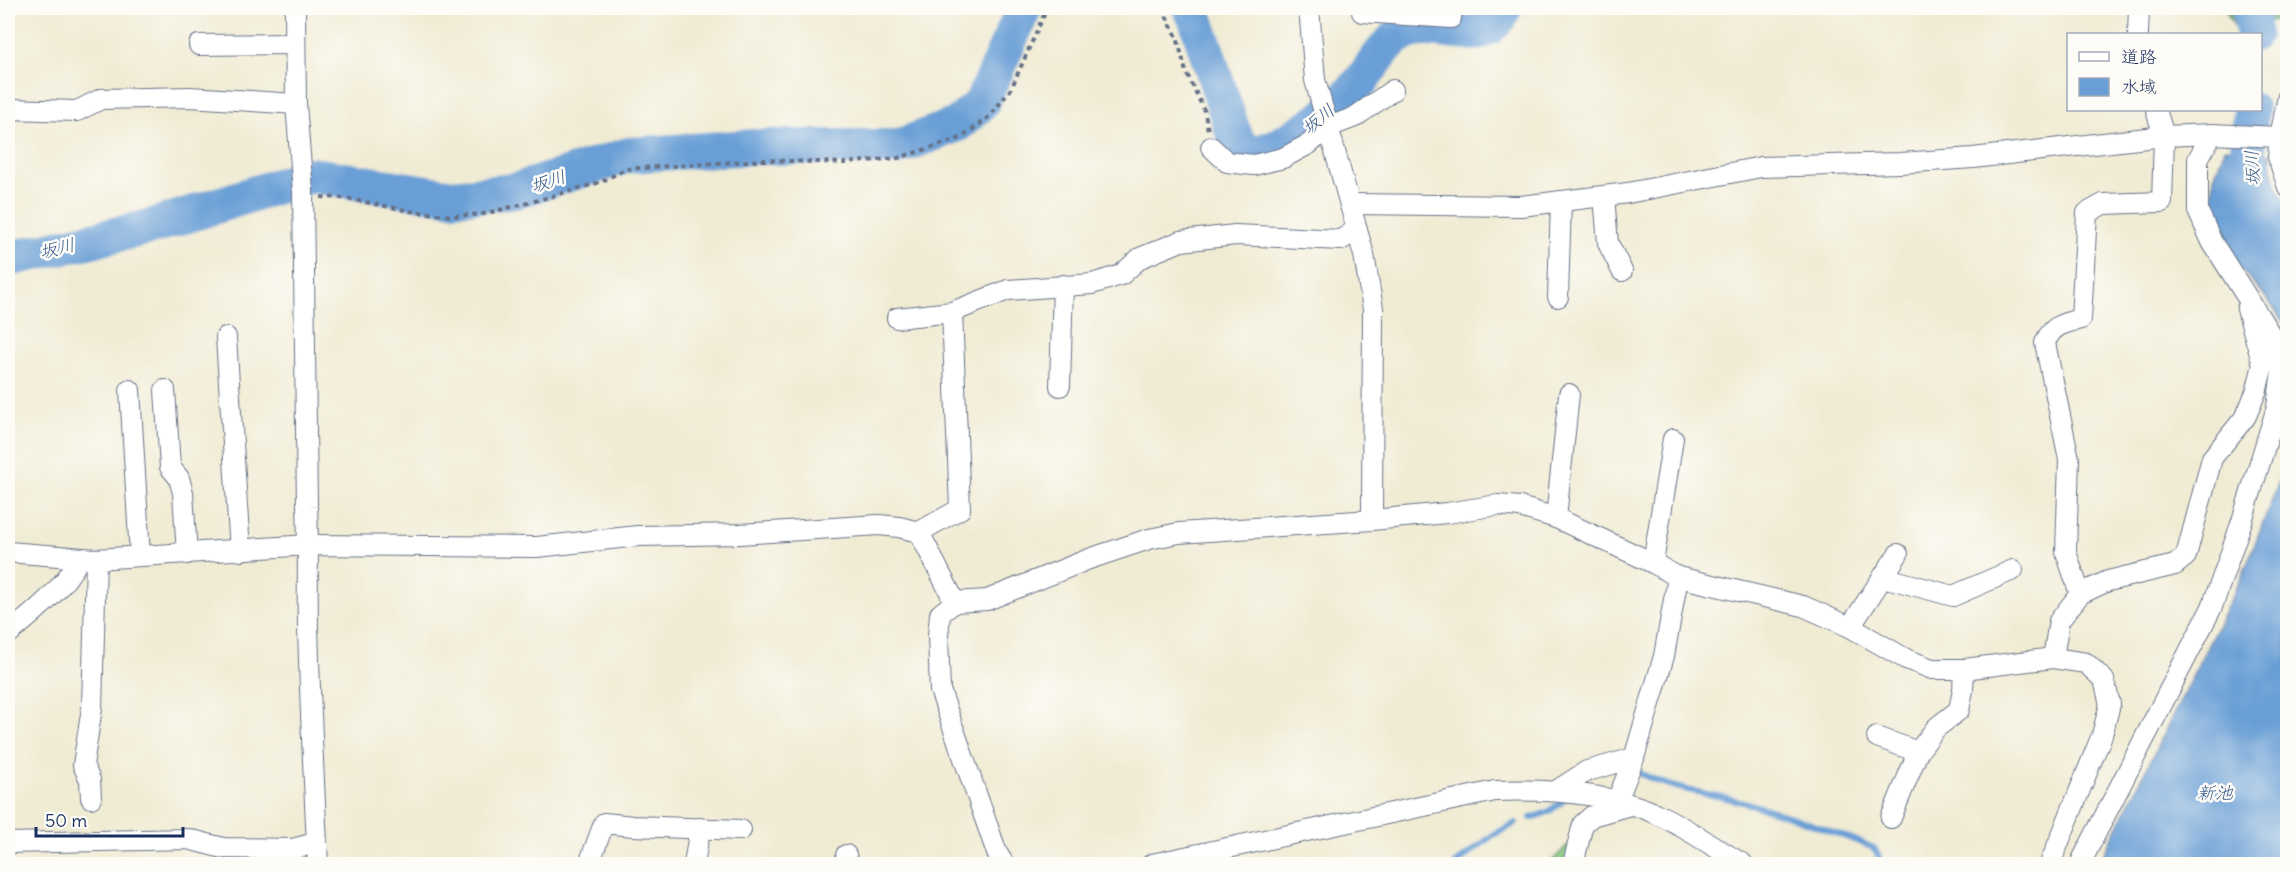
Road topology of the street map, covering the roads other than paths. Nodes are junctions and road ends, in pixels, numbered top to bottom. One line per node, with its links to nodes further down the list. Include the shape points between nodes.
1 (295, 8): 7 (street)
2 (1309, 8): 14 (street, via 1315,80)
3 (1362, 8): 4 (street, via 1362,12 1451,18)
4 (1452, 8)
5 (2139, 8): 6 (street)
6 (2138, 33)
7 (295, 44): 8 (street); 11 (street)
8 (199, 45)
9 (1393, 90): 14 (street, via 1355,117)
10 (2288, 96): 17 (street)
11 (296, 104): 12 (street, via 190,97 101,99 77,111); 39 (street, via 303,194)
12 (8, 109)
13 (2156, 111): 16 (street)
14 (1328, 123): 18 (street, via 1310,144 1283,158 1254,165 1227,162); 22 (street)
15 (2218, 134): 16 (street); 17 (street); 26 (street, via 2198,159 2198,211)
16 (2163, 136): 20 (street, via 1973,158 1761,167); 50 (street, via 2162,202 2103,204 2087,213 2081,319 2050,331 2045,343 2069,459 2066,552)
17 (2277, 137): 19 (street, via 2278,157)
18 (1211, 147)
19 (2288, 187)
20 (1604, 196): 21 (street); 24 (street, via 1608,243)
21 (1561, 201): 22 (street, via 1521,206); 27 (street)
22 (1350, 204): 23 (street)
23 (1357, 229): 25 (street, via 1341,240 1235,235 1181,241 1140,258 1121,275 1092,284); 37 (street, via 1373,309)
24 (1622, 271)
25 (1063, 285): 28 (street, via 1008,290); 31 (street)
26 (2240, 287): 50 (street, via 2263,364 2246,416 2212,458 2186,556 2175,565 2108,581); 75 (street, via 2276,343 2282,371 2277,407 2212,607)
27 (1558, 297)
28 (952, 312): 29 (street); 38 (street, via 960,509)
29 (897, 318)
30 (226, 338): 40 (street)
31 (1060, 386)
32 (130, 390): 44 (street)
33 (165, 390): 42 (street, via 170,467 179,478 183,493)
34 (1569, 394): 36 (street)
35 (1673, 439): 46 (street)
36 (1556, 518): 37 (street, via 1498,505); 46 (street)
37 (1372, 520): 51 (street, via 1179,533 1089,559 987,600)
38 (919, 532): 39 (street, via 879,525 638,536 537,547); 51 (street)
39 (309, 545): 40 (street); 66 (street)
40 (240, 551): 42 (street)
41 (8, 552): 45 (street)
42 (187, 554): 44 (street)
43 (1898, 554): 49 (street)
44 (140, 556): 45 (street)
45 (88, 558): 53 (street); 60 (street, via 92,708 83,765 90,780)
46 (1653, 563): 48 (street)
47 (2013, 570): 49 (street, via 1953,596)
48 (1678, 577): 52 (street, via 1803,606); 58 (street, via 1664,656)
49 (1883, 577): 52 (street)
50 (2080, 594): 54 (street, via 2059,621)
51 (955, 602): 67 (street, via 940,614 940,690)
52 (1850, 627): 55 (street, via 1932,669)
53 (8, 634)
54 (2053, 658): 55 (street); 74 (street, via 2086,663 2104,680 2110,704 2102,735)
55 (1964, 669): 57 (street, via 1959,710 1936,728)
56 (1877, 737): 57 (street)
57 (1918, 752): 62 (street)
58 (1634, 758): 59 (street, via 1587,771); 61 (street)
59 (1556, 791): 61 (street); 71 (street, via 1495,791)
60 (91, 798)
61 (1623, 803): 72 (street, via 1583,824); 73 (street, via 1655,813)
62 (1891, 818)
63 (700, 828): 64 (street); 69 (street, via 604,822); 70 (street)
64 (741, 830)
65 (8, 843): 66 (street, via 188,839 223,848 292,849)
66 (316, 843): 68 (street)
67 (997, 861)
68 (318, 864)
69 (589, 864)
70 (694, 864)
71 (1152, 864)
72 (1573, 864)
73 (1743, 864)
74 (2050, 864)
75 (2080, 864)

